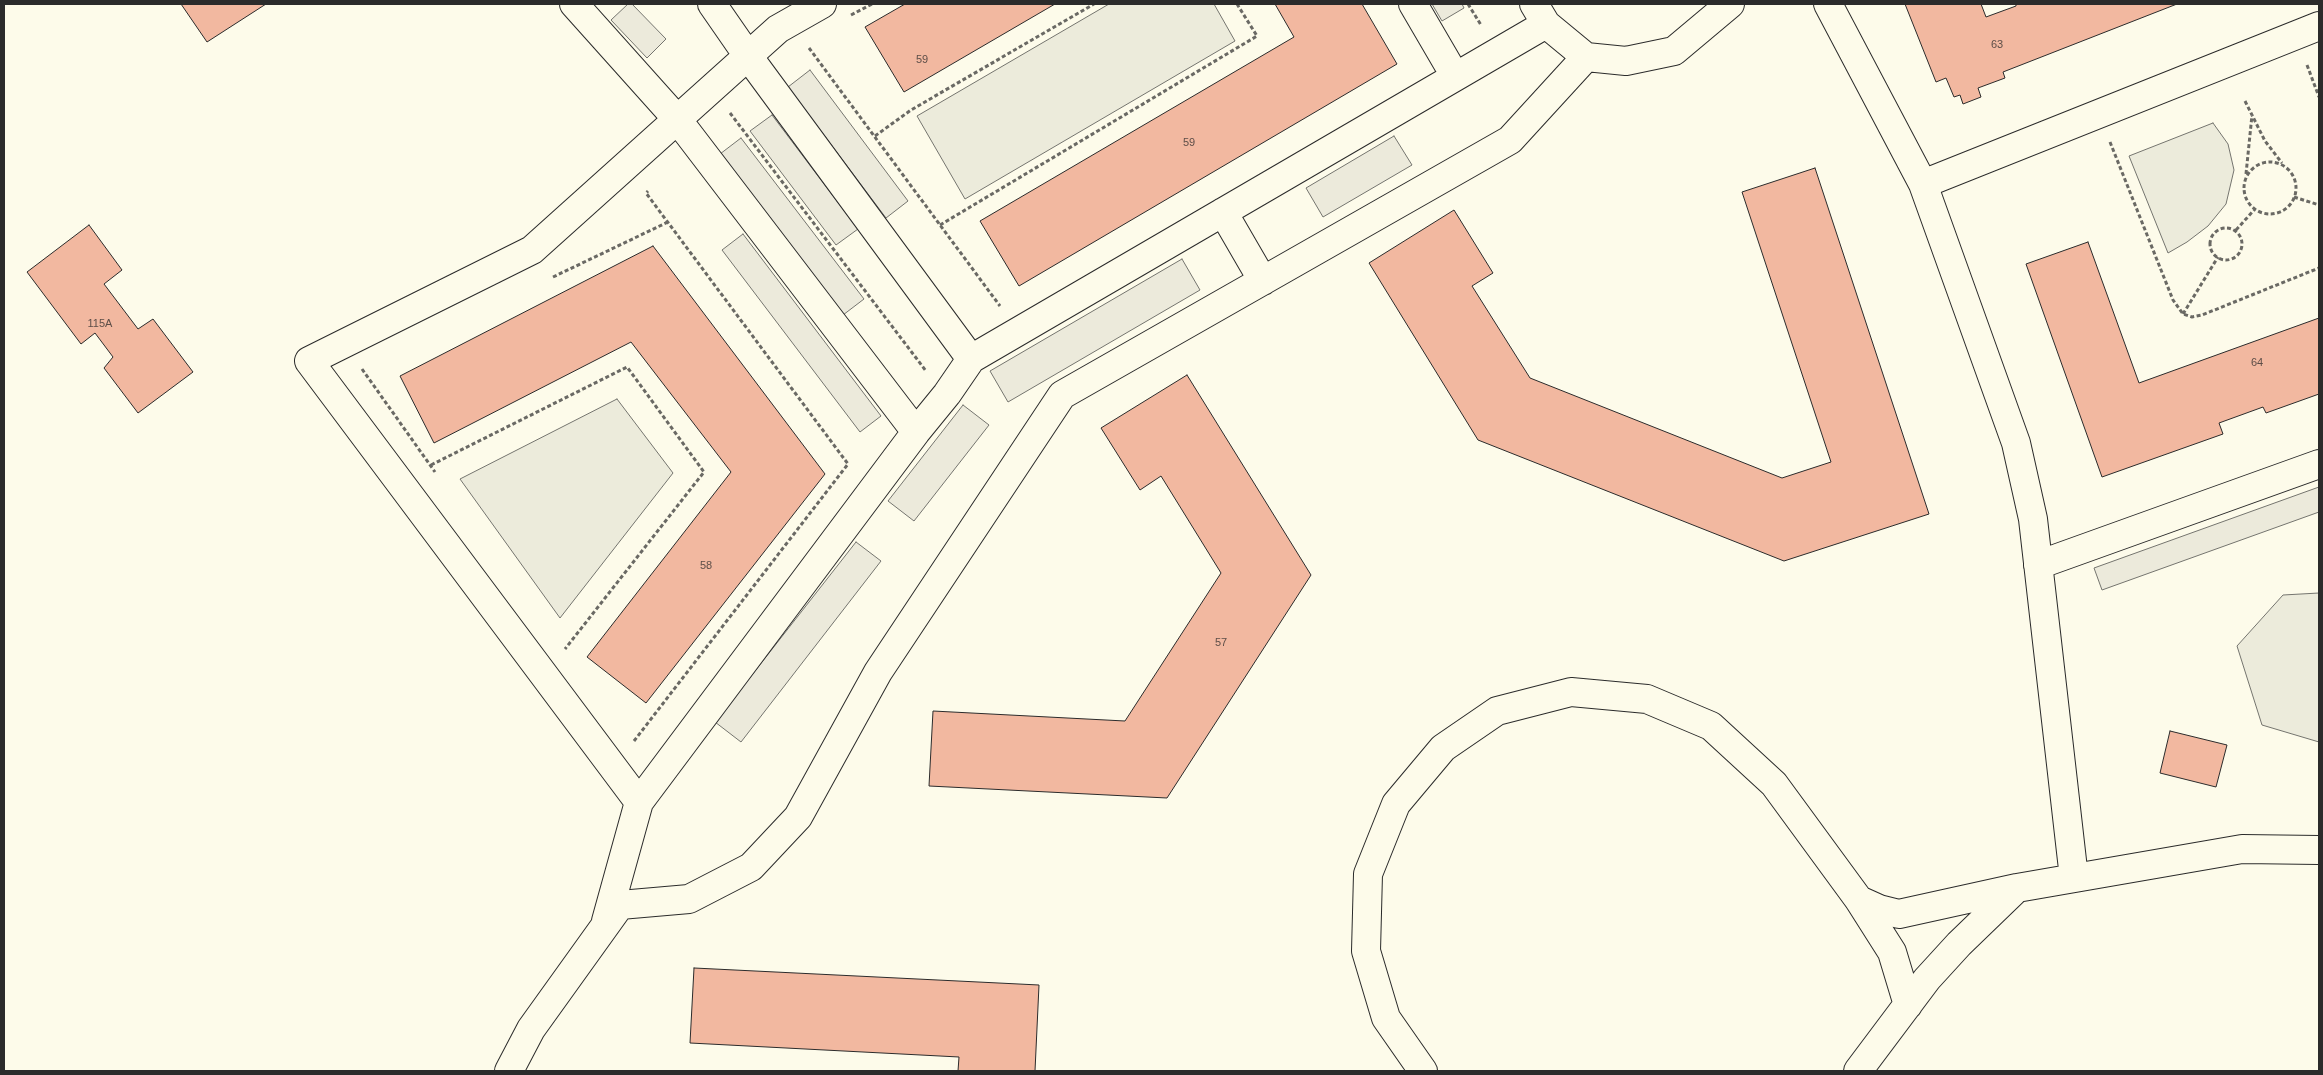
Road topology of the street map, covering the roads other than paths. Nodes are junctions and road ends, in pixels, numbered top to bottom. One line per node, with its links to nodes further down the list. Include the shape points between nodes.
1 (574, 4): 12 (street)
2 (712, 4): 9 (street)
3 (822, 4): 9 (street, via 778,29)
4 (1413, 4): 11 (street)
5 (1730, 4): 10 (street, via 1674,51 1626,61)
6 (1828, 4): 13 (street)
7 (1540, 14): 10 (street); 11 (street)
8 (2319, 26): 13 (street)
9 (748, 56): 12 (street); 16 (street)
10 (1586, 57): 15 (street, via 1510,140)
11 (1456, 76): 14 (street)
12 (677, 119): 17 (street); 20 (street, via 532,250 309,361)
13 (1923, 184): 19 (street, via 2016,443 2033,520)
14 (1223, 212): 15 (street); 16 (street)
15 (1263, 280): 25 (street, via 1062,395 878,672 798,817 751,867 689,899 620,904)
16 (971, 359): 17 (street)
17 (916, 432): 20 (street)
18 (2319, 464): 19 (street)
19 (2038, 565): 22 (street)
20 (639, 802): 25 (street)
21 (2319, 850): 22 (street, via 2242,849)
22 (2074, 878): 23 (street)
23 (2017, 888): 24 (street, via 1899,914); 26 (street, via 1959,944)
24 (1859, 900): 26 (street, via 1892,952); 28 (street, via 1774,784 1711,726 1647,698 1571,692 1497,712 1442,748 1396,804 1368,874 1366,951 1386,1018)
25 (604, 928): 27 (street, via 531,1029)
26 (1908, 1005): 29 (street)
27 (509, 1071)
28 (1423, 1071)
29 (1858, 1071)

